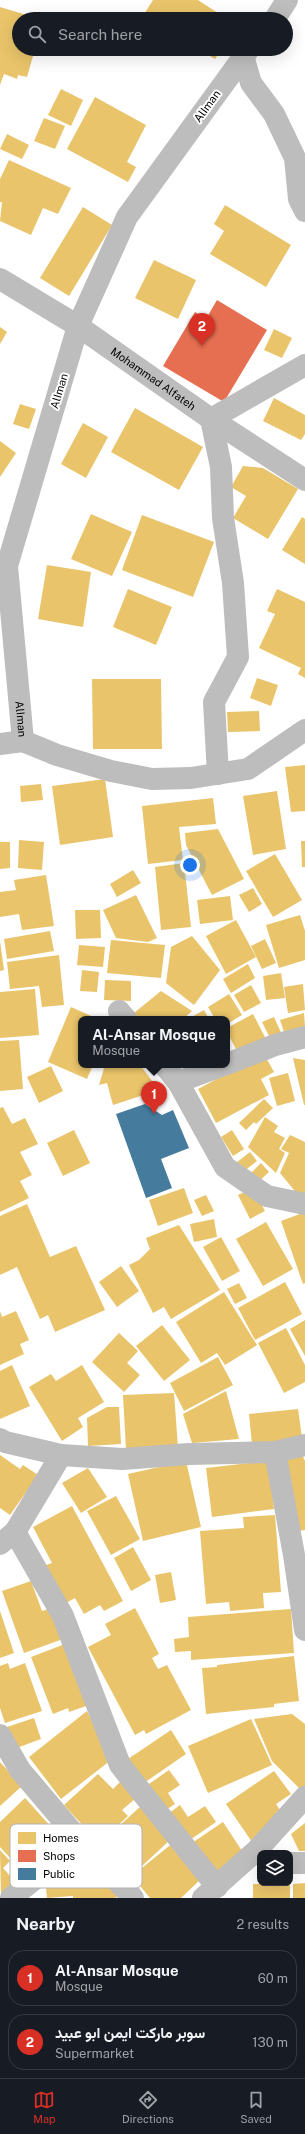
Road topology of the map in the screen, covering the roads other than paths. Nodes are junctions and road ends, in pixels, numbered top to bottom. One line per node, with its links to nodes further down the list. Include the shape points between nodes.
1 (287, 0): 2 (street)
2 (279, 12)
3 (243, 56): 7 (street, AlIman, via 127,217)
4 (247, 56): 5 (street, via 251,84 274,114 295,158 299,200)
5 (305, 211)
6 (0, 279): 7 (street, Mohammad Alfateh)
7 (78, 326): 9 (street, Mohammad Alfateh); 11 (street, AlIman)
8 (305, 365): 9 (street)
9 (211, 419): 10 (street, Mohammad Alfateh); 15 (street, via 222,467 223,518 233,583 238,657 214,702)
10 (305, 480)
11 (3, 564): 13 (street, AlIman)
12 (305, 730): 15 (street, AlIman, via 248,768)
13 (23, 741): 14 (street); 15 (street, AlIman, via 57,755 111,771 152,779)
14 (0, 744)
15 (218, 774)
16 (305, 1037): 17 (street, via 275,1045)
17 (230, 1063)
18 (166, 1068): 20 (street)
19 (216, 1068): 20 (street)
20 (178, 1082): 21 (street, via 225,1166 266,1196)
21 (305, 1204)
22 (0, 1439): 25 (street)
23 (305, 1445): 24 (street)
24 (275, 1452): 25 (street, via 122,1459); 27 (street)
25 (61, 1455): 26 (street)
26 (8, 1538): 37 (street, via 63,1616 120,1765)
27 (305, 1630)
28 (0, 1734): 30 (street, via 20,1770)
29 (305, 1797): 31 (street)
30 (66, 1824)
31 (262, 1850)
32 (257, 1854): 37 (street)
33 (293, 1863): 34 (street)
34 (305, 1863)
35 (24, 1888): 38 (street)
36 (124, 1888): 39 (street)
37 (210, 1892)
38 (12, 1898)
39 (133, 1898)

